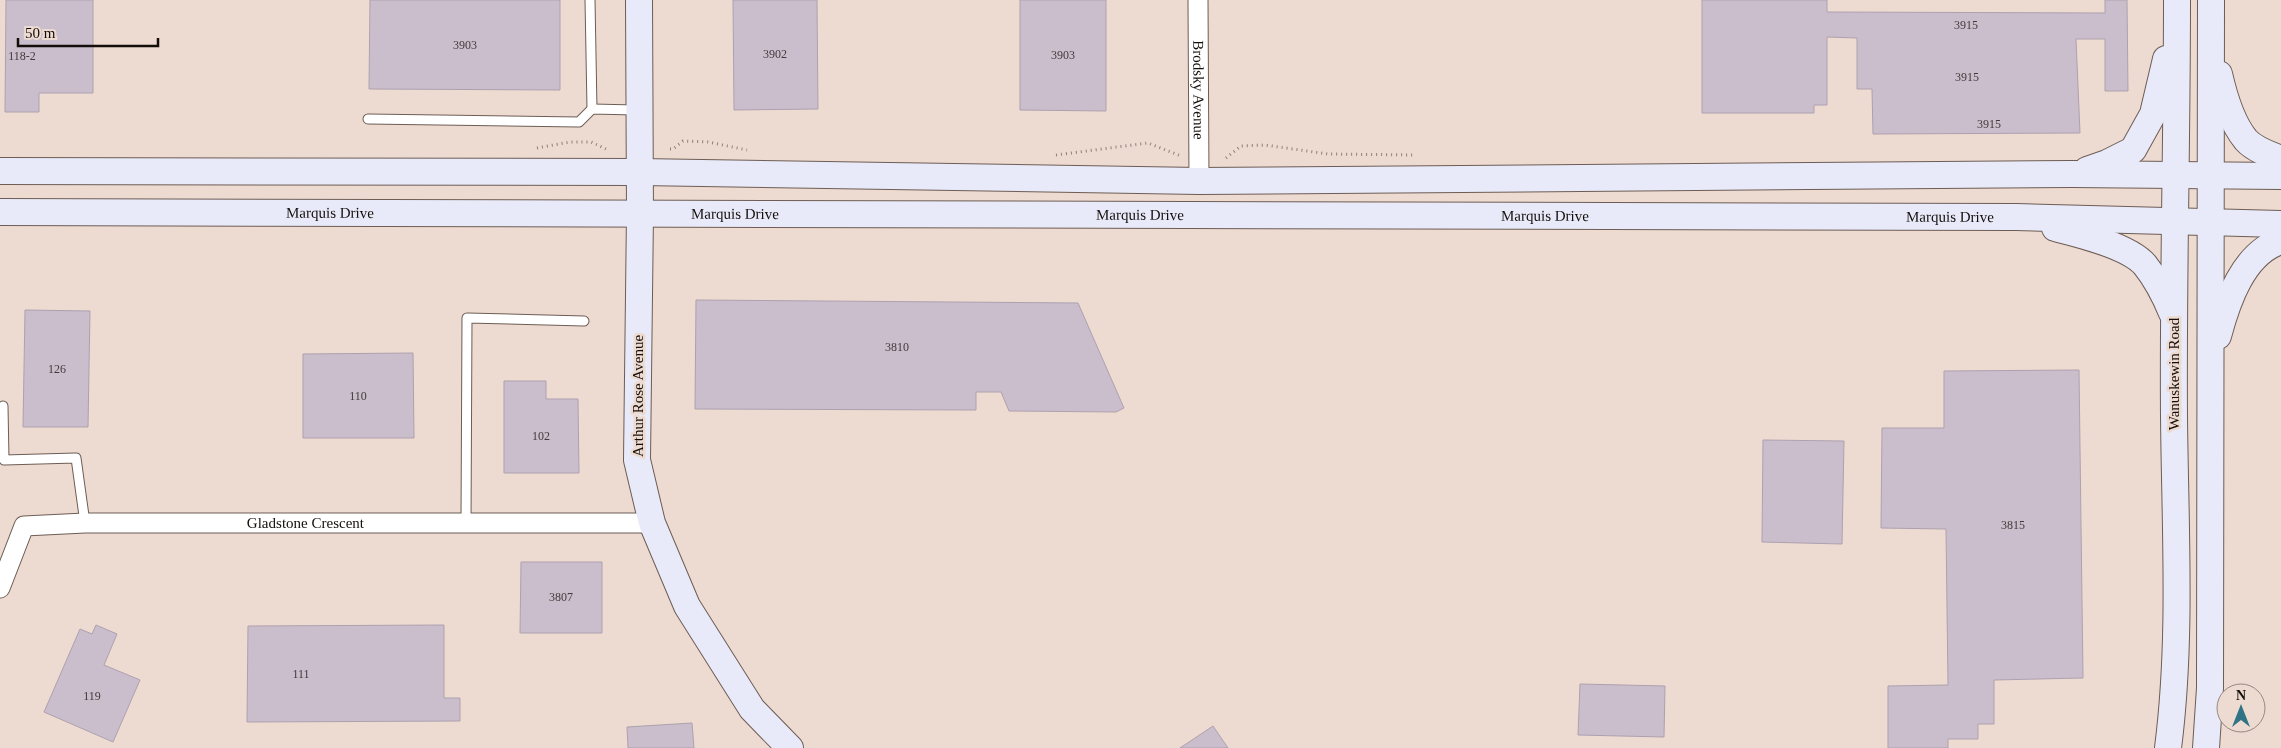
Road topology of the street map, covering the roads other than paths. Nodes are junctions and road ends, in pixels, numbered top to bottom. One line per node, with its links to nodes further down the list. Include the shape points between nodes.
1 (590, 0): 7 (lane)
2 (639, 0): 8 (main road, Arthur Rose Avenue)
3 (1198, 0): 13 (street, Brodsky Avenue)
4 (2211, 0): 6 (main road)
5 (2177, 6): 14 (main road, via 2153,114 2133,150 2107,163); 15 (main road, Wanuskewin Road)
6 (2211, 27): 10 (main road, via 2228,108 2247,141); 16 (main road)
7 (592, 109): 8 (lane); 9 (lane, via 579,122)
8 (639, 110): 11 (main road, Arthur Rose Avenue)
9 (368, 120)
10 (2281, 159)
11 (639, 161): 12 (main road); 13 (main road); 19 (main road, Arthur Rose Avenue)
12 (0, 171)
13 (1199, 171): 14 (main road)
14 (2072, 174): 15 (main road)
15 (2176, 176): 16 (main road); 21 (main road, Wanuskewin Road)
16 (2210, 176): 17 (main road); 22 (main road)
17 (2281, 176)
18 (0, 212): 19 (main road, Marquis Drive)
19 (640, 213): 20 (main road, Marquis Drive); 31 (main road, Arthur Rose Avenue, via 637,460)
20 (2016, 217): 21 (main road, Marquis Drive); 25 (main road, via 2098,240 2144,263)
21 (2176, 222): 22 (main road, Marquis Drive); 25 (main road, Wanuskewin Road)
22 (2211, 223): 23 (main road, Marquis Drive); 27 (main road)
23 (2281, 224)
24 (2281, 241): 27 (main road, via 2254,259 2241,276 2224,315)
25 (2174, 316): 34 (main road, Wanuskewin Road, via 2175,639)
26 (584, 321): 30 (lane, via 467,318)
27 (2211, 358): 35 (main road, via 2210,688)
28 (3, 406): 29 (lane, via 4,460 76,458)
29 (85, 523): 30 (street, Gladstone Crescent); 32 (street, Gladstone Crescent, via 24,526)
30 (466, 523): 31 (street, Gladstone Crescent)
31 (652, 523): 33 (main road, Arthur Rose Avenue, via 692,614 752,709)
32 (0, 588)
33 (790, 748)
34 (2168, 748)
35 (2206, 748)

